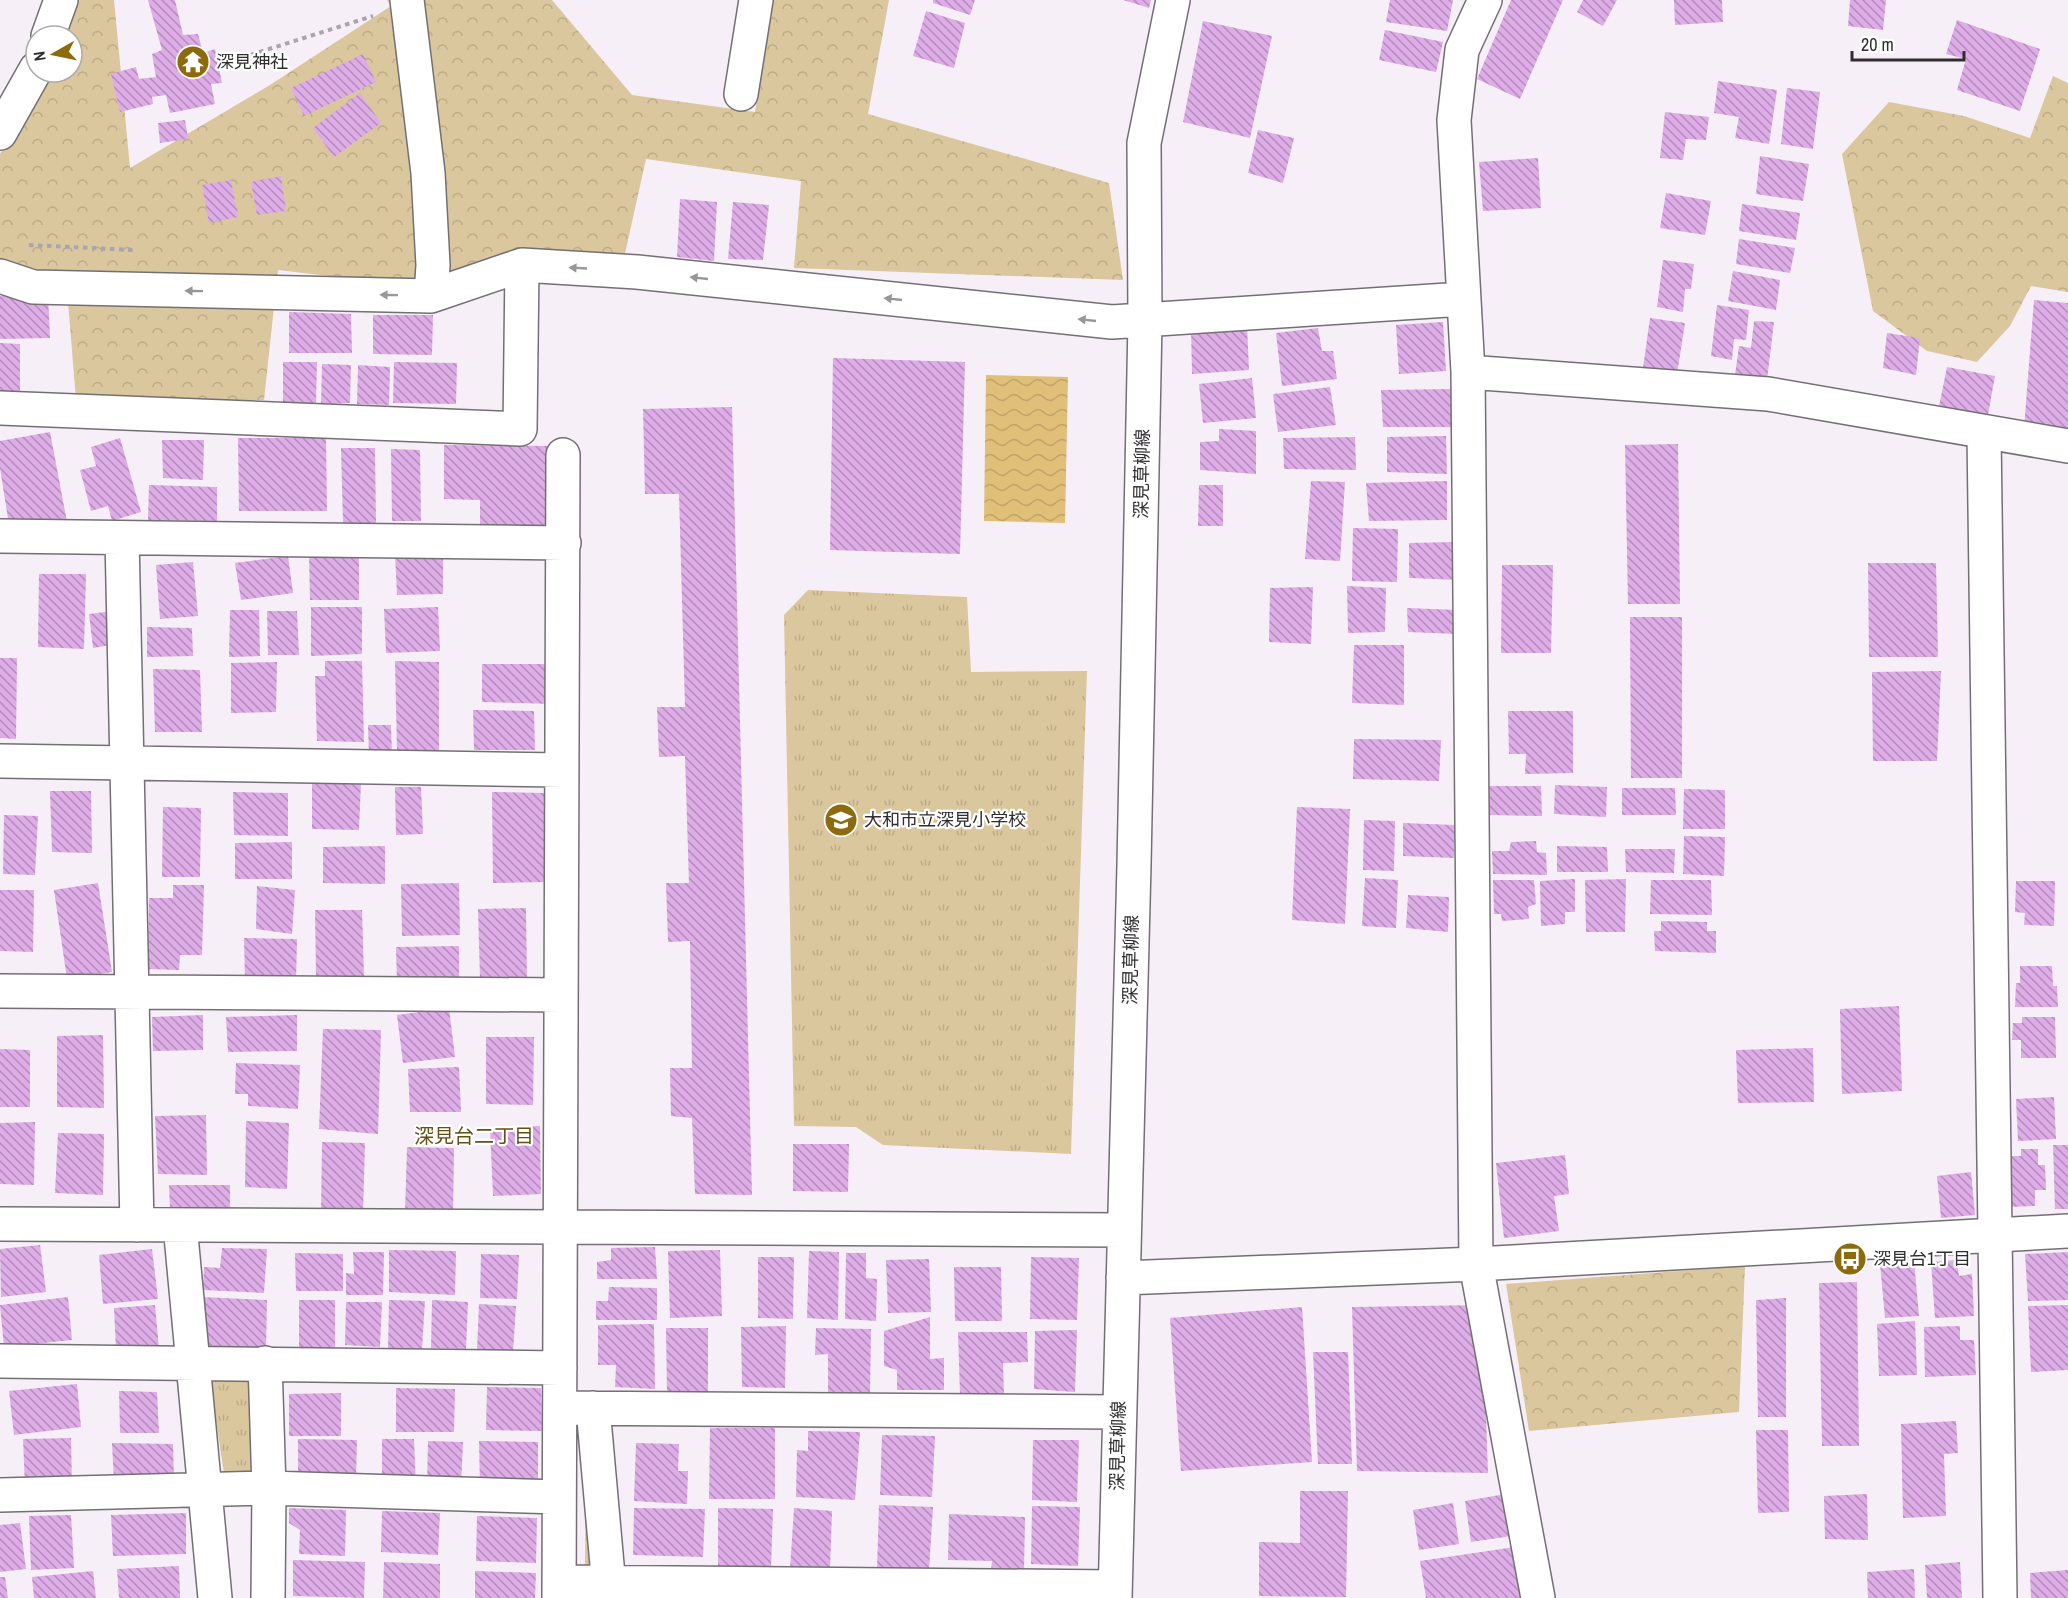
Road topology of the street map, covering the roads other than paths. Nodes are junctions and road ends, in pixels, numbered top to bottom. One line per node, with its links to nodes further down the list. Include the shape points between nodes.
1 (61, 0): 6 (street)
2 (756, 0): 8 (street)
3 (1173, 0): 14 (street, 深見草柳線, via 1144,143)
4 (1485, 0): 13 (street, via 1462,50 1454,120)
5 (408, 2): 12 (street, via 428,173)
6 (52, 24)
7 (28, 84): 9 (street)
8 (741, 94)
9 (0, 133)
10 (522, 265): 12 (street); 14 (street, one-way to 10, via 1112,322 637,272); 16 (street, via 519,429)
11 (0, 276): 12 (street, one-way to 11, via 33,288)
12 (431, 296)
13 (1463, 299): 14 (street, via 1200,315); 15 (street)
14 (1145, 322): 33 (street, 深見草柳線)
15 (1468, 372): 17 (street, via 1768,394); 36 (street)
16 (0, 408)
17 (1984, 434): 18 (street); 35 (street)
18 (2068, 446)
19 (564, 455): 22 (street)
20 (0, 536): 21 (street)
21 (122, 538): 22 (street); 24 (street)
22 (564, 543): 25 (street)
23 (0, 761): 24 (street)
24 (127, 763): 25 (street); 27 (street)
25 (562, 770): 28 (street)
26 (0, 991): 27 (street)
27 (132, 992): 28 (street); 30 (street)
28 (561, 995): 32 (street)
29 (0, 1224): 30 (street)
30 (137, 1225): 31 (street)
31 (180, 1225): 32 (street); 39 (street)
32 (560, 1227): 33 (street); 41 (street)
33 (1124, 1230): 37 (street, 深見草柳線)
34 (2068, 1231): 35 (street)
35 (1994, 1235): 36 (street); 55 (street)
36 (1476, 1263): 37 (street); 54 (street)
37 (1123, 1278): 44 (street, 深見草柳線)
38 (0, 1361): 39 (street)
39 (192, 1362): 40 (street); 46 (street)
40 (265, 1363): 41 (street); 45 (street)
41 (560, 1368): 42 (street)
42 (560, 1408): 43 (street); 48 (street)
43 (593, 1408): 44 (street); 50 (street)
44 (1119, 1412): 51 (street, 深見草柳線)
45 (269, 1488): 46 (street); 48 (street); 53 (street)
46 (204, 1489): 47 (street); 52 (street)
47 (0, 1495)
48 (559, 1497): 49 (street)
49 (559, 1590): 50 (street)
50 (609, 1590): 51 (street)
51 (1115, 1592)
52 (215, 1598)
53 (268, 1598)
54 (1538, 1598)
55 (2000, 1598)

